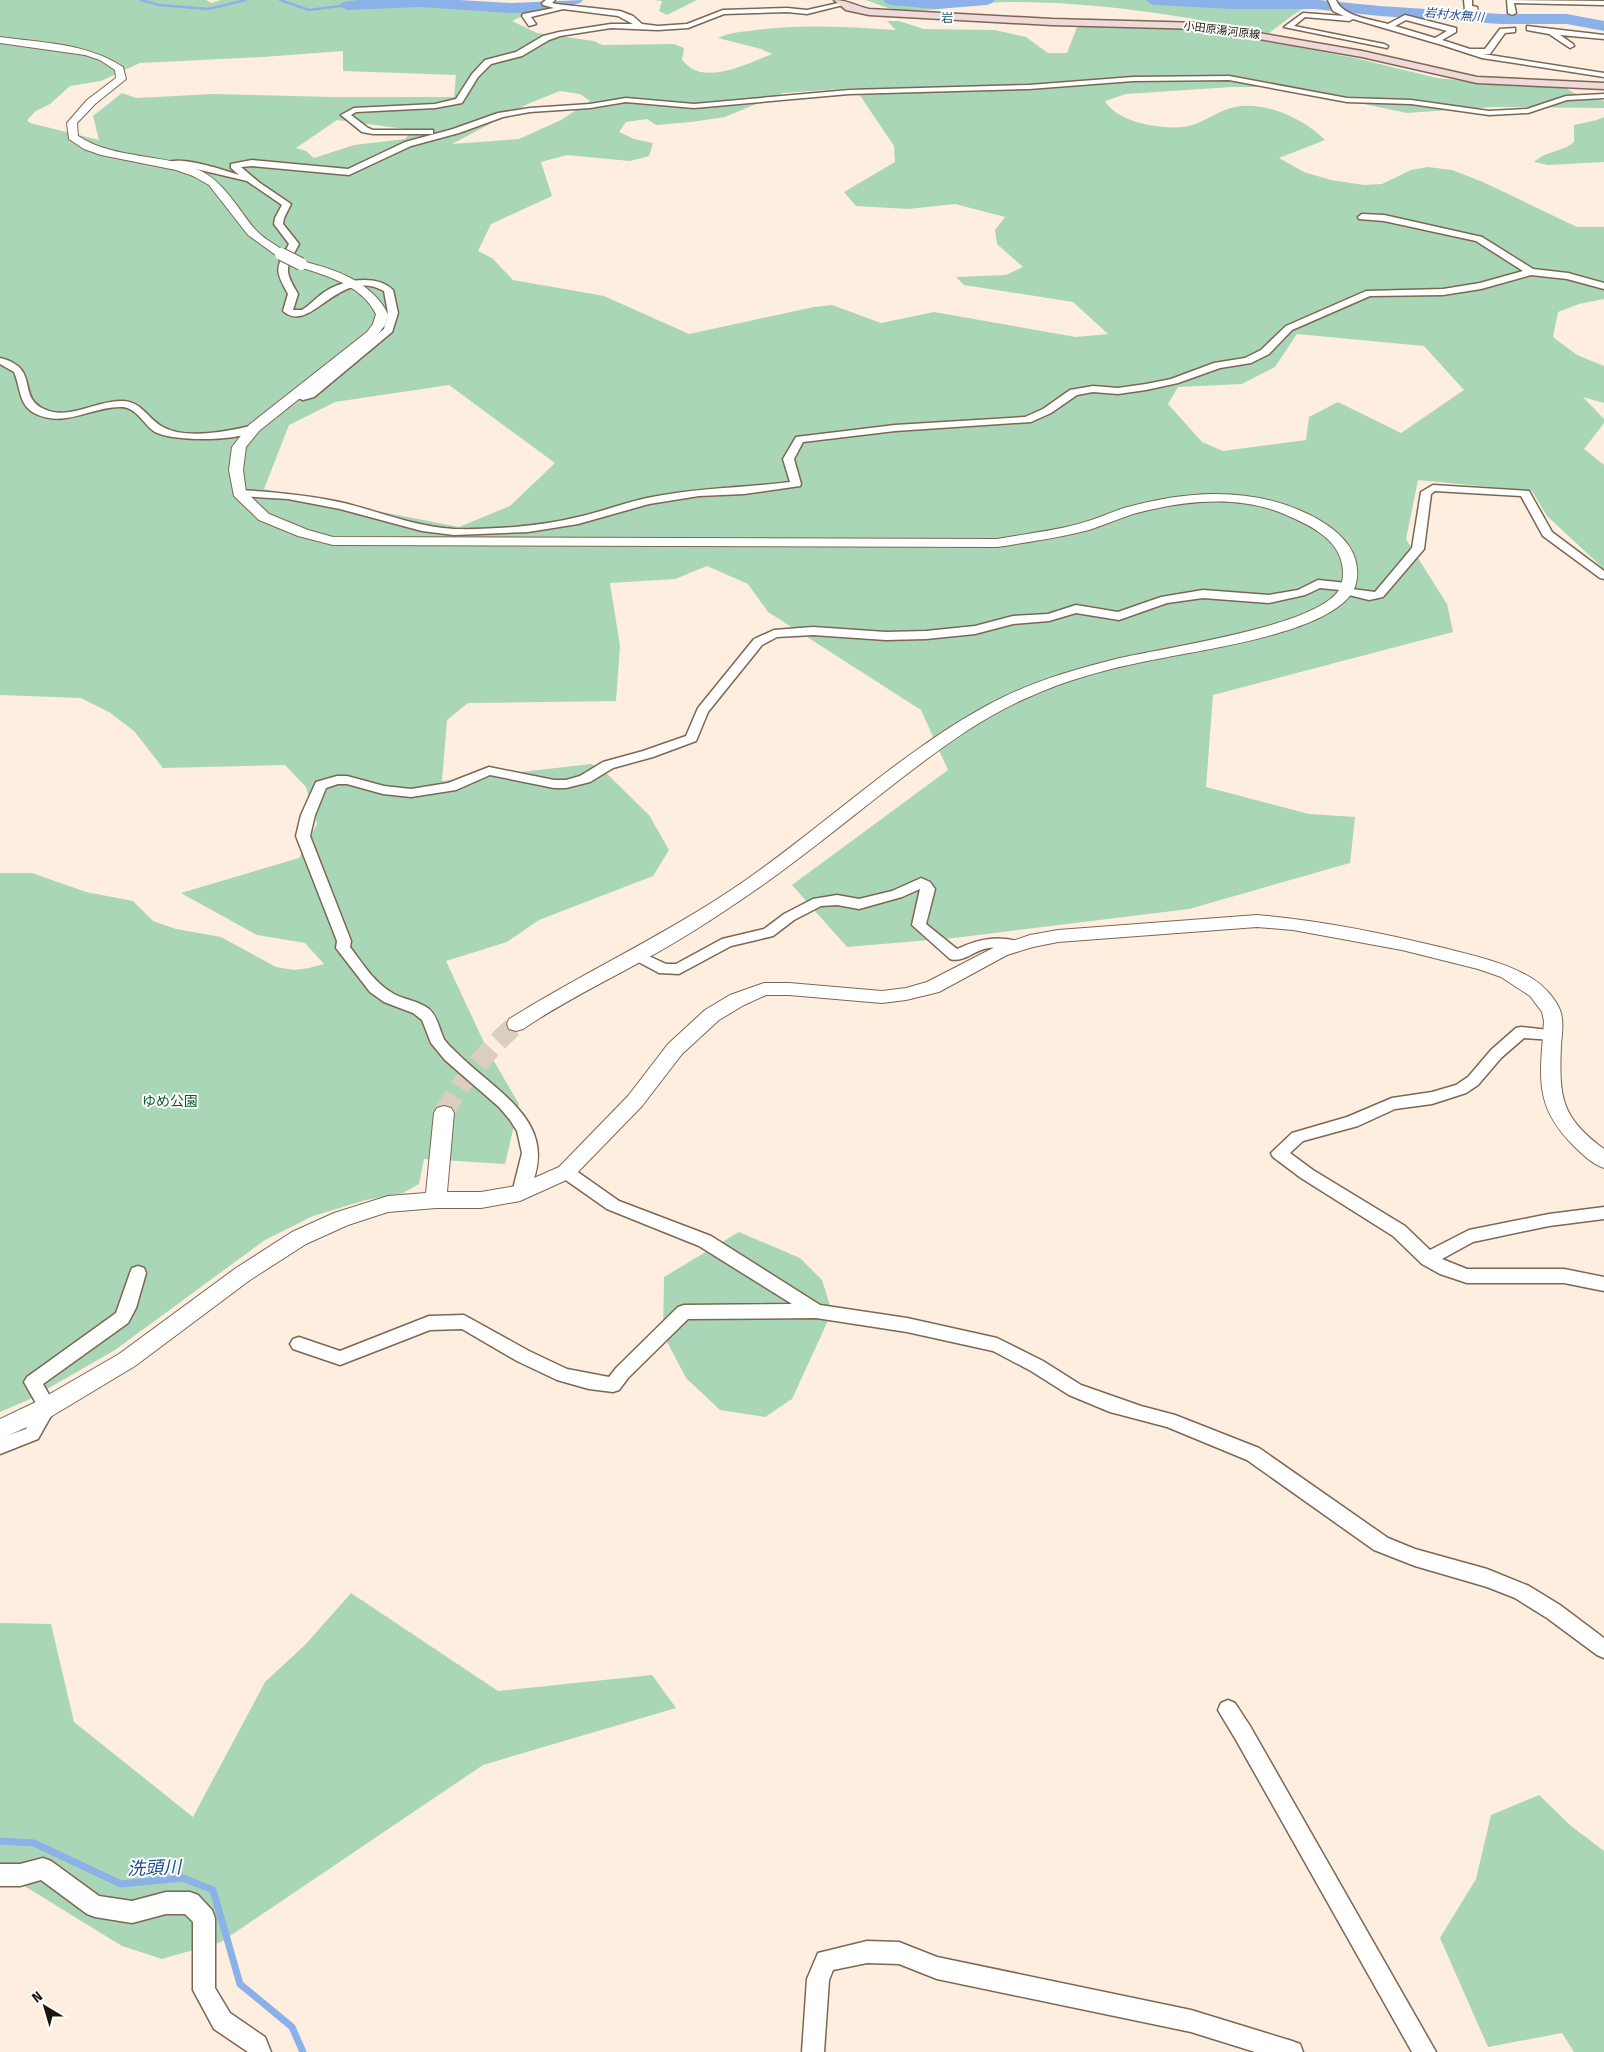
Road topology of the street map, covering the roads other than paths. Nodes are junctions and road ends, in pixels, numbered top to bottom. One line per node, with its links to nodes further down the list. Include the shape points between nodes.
1 (1468, 0): 9 (street, via 1468,8)
2 (1536, 0): 4 (street)
3 (1331, 1): 11 (street, via 1344,14)
4 (1546, 1): 6 (street); 10 (street, via 1544,4 1510,2)
5 (841, 2): 14 (street, via 807,12 724,12 688,26); 27 (main road, 小田原湯河原線, via 857,10 889,13 1202,26 1362,54 1477,80)
6 (1604, 3)
7 (550, 4): 8 (street)
8 (569, 7): 13 (street, via 526,16); 14 (street, via 623,16 636,21)
9 (1475, 11)
10 (1512, 13)
11 (1363, 20): 16 (street); 23 (street, via 1303,15 1288,27)
12 (1448, 22): 15 (street)
13 (532, 24)
14 (638, 26): 29 (street, via 592,28 544,40 513,56 488,62 459,100 434,106 354,110 346,115 365,130 373,132)
15 (1438, 26): 16 (street, via 1405,17); 22 (street, via 1453,30)
16 (1389, 27): 22 (street)
17 (1530, 28): 19 (street)
18 (1512, 30): 25 (street, via 1503,31 1486,52)
19 (1552, 32): 20 (street); 24 (street)
20 (1604, 37)
21 (0, 40): 30 (street, via 87,52 120,68 122,79 91,102 72,124 73,137 105,153)
22 (1436, 40): 25 (street)
23 (1384, 46)
24 (1570, 46)
25 (1462, 49): 26 (street, via 1482,56)
26 (1604, 75)
27 (1604, 86)
28 (1604, 98): 29 (street, via 1592,95 1566,98 1528,111 1489,113 1411,102 1347,100 1230,78 1133,79 1029,87 849,92 694,106 626,100 576,108 516,112 482,120)
29 (456, 131): 31 (street, via 408,144 349,172 252,163 234,166)
30 (168, 164): 31 (street, via 187,164 243,180); 33 (street, via 213,183 252,233)
31 (250, 179): 35 (street, via 287,204 279,220 280,228 294,244 282,267 293,294 288,311 295,314 310,311 330,293)
32 (1362, 216): 34 (street, via 1479,239)
33 (281, 254): 35 (street, bridge)
34 (1531, 272): 36 (street, via 1568,276); 39 (street, via 1481,286 1443,292 1369,293 1289,328 1265,352 1247,361 1218,365 1146,387 1074,392 1047,412 1026,420 894,428 800,439 787,460 796,484 665,498 578,521 528,529 454,532 422,528 341,506 288,496)
35 (353, 284): 38 (street, via 376,300 382,314 379,325 356,349)
36 (1604, 286)
37 (0, 361): 38 (street, via 15,366 21,374 23,394 40,412 50,415 63,416 122,404 134,407 160,430 172,434 192,436)
38 (254, 428): 39 (street, via 239,447 236,470)
39 (239, 493): 41 (street, via 264,517 333,541 750,543 997,543 1080,528 1177,500 1225,496 1293,512 1328,533 1344,549 1348,559 1350,570)
40 (1604, 576): 41 (street, via 1547,534 1525,493 1433,488 1426,492 1418,549 1406,564 1379,595 1369,596)
41 (1346, 589): 43 (street, via 1328,607 1307,618 1069,678 1024,693 964,724 761,878); 49 (street, via 1318,584 1301,593 1268,599 1203,594 1165,600 1119,616 1076,609 975,630 926,635 780,632 758,642 702,711 691,738 608,765 579,780 554,784 489,771 451,788 411,793 383,790 347,780 322,785 308,815 303,836 344,941 343,948 371,984 389,998 413,1005 427,1016 439,1043 519,1119 530,1151)
42 (1016, 945): 43 (street, via 988,942 956,956 919,926 928,889 921,883 897,894 859,904 838,900 818,902 789,917 768,933 727,942 679,969 664,969); 45 (street, via 1058,936 1257,921 1328,929 1402,944 1507,972 1526,983 1544,1001 1551,1011); 48 (street, via 933,988 906,994 882,997 764,989 737,1000 712,1015 675,1049 635,1101)
43 (638, 956): 44 (street, via 539,1008)
44 (516, 1024)
45 (1553, 1035): 47 (street, via 1552,1097 1566,1125); 52 (street, via 1521,1032 1473,1081 1461,1088 1432,1098 1392,1104 1352,1122 1298,1138 1279,1153 1398,1231)
46 (444, 1113): 50 (street)
47 (1604, 1160)
48 (566, 1172): 49 (street); 55 (street, via 613,1204 705,1241)
49 (520, 1193): 50 (street, via 481,1200)
50 (436, 1200): 57 (street, via 388,1204 341,1219 300,1238 243,1274 127,1360)
51 (1604, 1213): 52 (street, via 1469,1236)
52 (1428, 1259): 54 (street, via 1466,1276 1564,1276)
53 (138, 1274): 57 (street, via 122,1318 33,1382)
54 (1604, 1284)
55 (816, 1311): 56 (street, via 684,1312 622,1373 614,1385 563,1375 464,1322 429,1323 340,1358); 60 (street, via 907,1325 997,1345 1075,1390 1118,1407 1170,1420 1253,1454 1380,1544 1522,1592)
56 (299, 1344)
57 (45, 1408): 58 (street); 59 (street, via 32,1434)
58 (0, 1430)
59 (0, 1446)
60 (1604, 1649)
61 (1228, 1710): 66 (street)
62 (0, 1875): 63 (street, via 20,1875 43,1869 95,1906 132,1912 166,1903 190,1903 204,1918 204,1990 222,2022 257,2045)
63 (260, 2052)
64 (813, 2052): 65 (street, via 818,1979 826,1961 867,1952 899,1953 937,1968 1191,2021)
65 (1292, 2052)
66 (1425, 2052)

